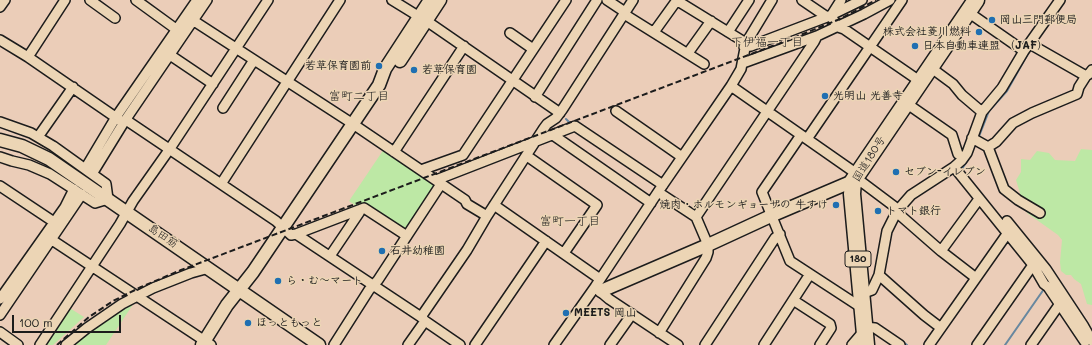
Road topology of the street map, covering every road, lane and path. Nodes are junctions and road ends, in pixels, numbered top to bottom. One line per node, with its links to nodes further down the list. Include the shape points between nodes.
1 (5, 0): 25 (street)
2 (65, 0): 47 (street)
3 (90, 0): 28 (street)
4 (136, 0): 33 (street)
5 (197, 0): 33 (street)
6 (207, 0): 30 (street)
7 (268, 0): 44 (street)
8 (340, 0): 54 (street)
9 (392, 0): 29 (street)
10 (566, 0): 42 (street)
11 (597, 0): 59 (street)
12 (607, 0): 26 (street)
13 (633, 0): 26 (street)
14 (677, 0): 31 (street); 34 (street)
15 (749, 0): 35 (street)
16 (772, 0): 39 (street)
17 (802, 0): 27 (street)
18 (840, 0): 27 (street)
19 (862, 0): 27 (street)
20 (890, 0): 32 (street)
21 (902, 0): 43 (street)
22 (1060, 0): 41 (street)
23 (436, 1): 29 (street)
24 (972, 6): 41 (street); 51 (highway, 国道180号)
25 (0, 7)
26 (624, 13): 34 (street); 65 (street)
27 (829, 17): 32 (street); 39 (street, via 751,46)
28 (115, 18)
29 (423, 19): 40 (street); 68 (street, via 385,69 379,84)
30 (194, 20): 33 (street); 44 (street)
31 (711, 21): 35 (street); 45 (street)
32 (838, 27): 37 (street); 43 (street)
33 (180, 32): 46 (street); 66 (street)
34 (654, 32): 45 (street)
35 (728, 32): 39 (street)
36 (510, 33): 42 (street)
37 (816, 36): 49 (street); 63 (street)
38 (0, 40): 47 (street)
39 (745, 45): 49 (street)
40 (464, 46): 53 (street); 76 (street)
41 (1030, 47): 52 (street); 64 (street)
42 (534, 48): 53 (street)
43 (870, 48): 55 (street); 71 (street)
44 (236, 49): 48 (street); 56 (street)
45 (688, 53): 50 (street)
46 (170, 55): 56 (street); 66 (street)
47 (28, 57): 58 (street)
48 (254, 60): 54 (street); 61 (street)
49 (743, 63): 57 (street)
50 (704, 64)
51 (930, 67): 55 (highway, 国道180号); 64 (street, via 953,84)
52 (1089, 73): 74 (street, via 1077,94 1013,123 996,142)
53 (512, 81): 59 (street); 81 (street, via 463,155)
54 (287, 82): 68 (street); 85 (street)
55 (920, 82): 60 (highway, 国道180号)
56 (213, 84): 75 (street)
57 (731, 86): 63 (street); 79 (street)
58 (72, 87): 66 (street); 70 (street)
59 (535, 97): 65 (street)
60 (906, 103): 80 (street, via 952,135); 83 (highway, 国道180号)
61 (223, 108)
62 (616, 111): 79 (street)
63 (768, 111): 71 (street); 100 (street)
64 (982, 112): 74 (street)
65 (560, 113): 73 (street, via 547,124)
66 (121, 120): 75 (street); 82 (street)
67 (0, 122): 70 (street)
68 (353, 124): 76 (street); 103 (street)
69 (553, 134): 73 (street); 87 (street, via 575,126); 92 (street)
70 (38, 137): 82 (street)
71 (804, 137): 83 (street); 98 (street, via 762,192)
72 (0, 140): 90 (street, 島田筋, via 49,158)
73 (537, 141): 77 (street); 84 (street)
74 (979, 142): 80 (street); 97 (street, via 1004,189)
75 (169, 150): 85 (street); 96 (street)
76 (394, 152): 81 (street)
77 (527, 156): 93 (street); 112 (street, via 597,205)
78 (0, 157): 88 (street, via 50,174)
79 (682, 157): 87 (street)
80 (960, 162): 91 (street); 95 (street, via 911,195)
81 (421, 170): 84 (street)
82 (88, 172): 90 (street, via 106,184)
83 (855, 178): 95 (street); 98 (street); 127 (highway, 国道180号 / 180, via 852,194)
84 (438, 182): 99 (street); 107 (street)
85 (221, 184): 103 (street)
86 (0, 186): 102 (street)
87 (660, 188): 92 (street); 100 (street)
88 (74, 189): 89 (street); 102 (street)
89 (82, 194): 90 (street, via 95,203); 108 (street)
90 (108, 199): 96 (street, 島田筋)
91 (979, 199): 106 (street); 111 (street)
92 (650, 203): 119 (street)
93 (494, 205): 99 (street); 109 (street)
94 (361, 209): 104 (street); 107 (street, via 364,208); 113 (street)
95 (897, 211): 111 (street); 118 (street, via 887,231)
96 (127, 212): 115 (street); 116 (street, 島田筋)
97 (1040, 213)
98 (773, 215): 105 (street); 110 (street)
99 (487, 216): 131 (street)
100 (696, 217): 110 (street)
101 (1007, 220): 106 (street)
102 (54, 222): 125 (street)
103 (284, 227): 104 (street, via 291,235); 122 (street)
104 (296, 234): 113 (street)
105 (780, 234): 117 (street, via 790,261); 149 (street)
106 (1013, 235): 114 (street); 120 (street)
107 (407, 236): 121 (street)
108 (52, 240): 115 (street); 130 (street)
109 (546, 241): 112 (street); 146 (street)
110 (708, 245): 123 (street); 134 (street, via 706,258)
111 (941, 251): 120 (street)
112 (564, 253): 119 (street)
113 (330, 256): 121 (street)
114 (1035, 262): 128 (street); 128 (street, via 1046,286); 155 (street)
115 (92, 267): 124 (street); 140 (street)
116 (209, 268): 122 (street, 島田筋); 124 (street, via 191,273)
117 (810, 274): 126 (street); 127 (street)
118 (880, 275): 127 (street); 132 (street, via 924,316)
119 (600, 278): 123 (street)
120 (976, 278): 132 (street)
121 (374, 285): 131 (street); 143 (street)
122 (240, 289): 137 (street, via 227,306); 142 (street, 島田筋)
123 (598, 289): 129 (street); 147 (street)
124 (137, 297): 137 (street); 141 (street, via 122,304)
125 (0, 300)
126 (793, 300): 150 (street); 151 (street, via 830,324 831,328)
127 (862, 301): 135 (highway, 国道180号 / 180)
128 (1061, 301): 136 (street); 156 (street)
129 (632, 314): 134 (street); 148 (street)
130 (0, 316)
131 (423, 319): 144 (street); 145 (street)
132 (941, 328): 154 (street)
133 (0, 332): 139 (street)
134 (659, 333): 138 (street)
135 (865, 334): 152 (street); 153 (street, via 875,328)
136 (1088, 341)
137 (206, 344)
138 (674, 344)
139 (18, 345)
140 (40, 345)
141 (66, 345)
142 (319, 345)
143 (334, 345)
144 (408, 345)
145 (460, 345)
146 (475, 345)
147 (554, 345)
148 (610, 345)
149 (705, 345)
150 (764, 345)
151 (820, 345)
152 (852, 345)
153 (900, 345)
154 (929, 345)
155 (977, 345)
156 (1032, 345)

